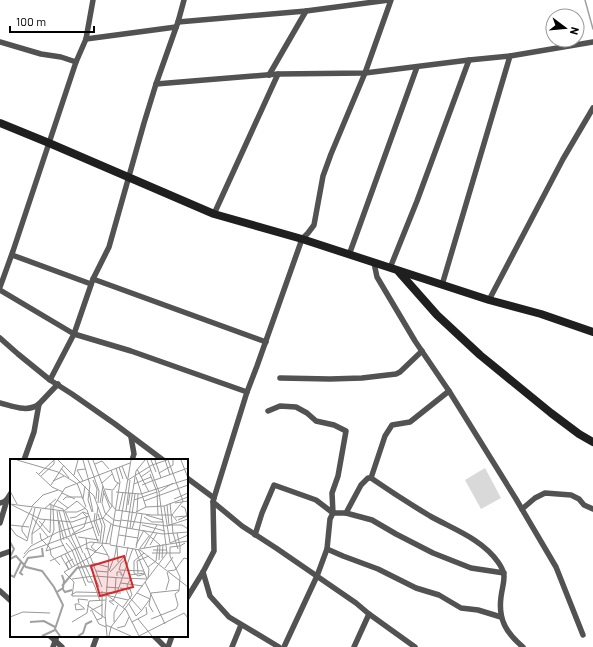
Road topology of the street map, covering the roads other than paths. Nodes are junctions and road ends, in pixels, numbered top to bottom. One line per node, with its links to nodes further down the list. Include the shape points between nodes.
1 (93, 0): 6 (street)
2 (184, 0): 5 (street)
3 (390, 0): 4 (street); 13 (street)
4 (306, 11): 5 (street); 15 (street)
5 (177, 24): 6 (street); 16 (street)
6 (86, 39): 11 (street)
7 (0, 42): 11 (street)
8 (593, 42): 9 (street)
9 (510, 56): 10 (street); 28 (street)
10 (469, 60): 12 (street); 26 (street)
11 (76, 62): 19 (street)
12 (418, 67): 13 (street); 24 (street)
13 (365, 73): 14 (street); 22 (street, via 323,176 314,225)
14 (278, 74): 15 (street); 21 (street)
15 (269, 75): 16 (street)
16 (156, 84): 20 (street)
17 (593, 108): 30 (street, via 563,159)
18 (0, 123): 19 (main road)
19 (50, 143): 20 (main road); 23 (street)
20 (129, 178): 21 (main road); 27 (street, via 109,247)
21 (214, 214): 22 (main road)
22 (302, 239): 24 (main road); 34 (street)
23 (12, 255): 27 (street); 29 (street)
24 (349, 255): 25 (main road)
25 (374, 263): 26 (main road); 35 (street, via 377,277)
26 (394, 269): 28 (main road); 45 (main road, via 437,315 480,355 551,413)
27 (92, 282): 32 (street); 34 (street)
28 (442, 285): 30 (main road)
29 (0, 288): 32 (street)
30 (489, 300): 31 (main road)
31 (593, 332)
32 (74, 334): 37 (street); 40 (street)
33 (0, 338): 37 (street)
34 (266, 342): 40 (street)
35 (422, 351): 36 (street, via 396,374 362,378); 39 (street)
36 (280, 378)
37 (50, 380): 38 (street)
38 (58, 384): 42 (street); 44 (street)
39 (449, 391): 49 (street, via 410,422 392,424); 55 (street)
40 (248, 392): 53 (street)
41 (0, 403): 42 (street, via 25,409)
42 (39, 404): 46 (street, via 34,432)
43 (268, 411): 57 (street, via 280,406 296,407 316,421 346,431 332,494)
44 (131, 437): 47 (street); 48 (street)
45 (593, 442)
46 (24, 459)
47 (132, 459)
48 (162, 459)
49 (370, 478): 58 (street, via 361,486); 65 (street, via 430,516 473,539 489,551)
50 (188, 479): 53 (street)
51 (10, 495): 52 (street)
52 (7, 500): 54 (street); 59 (street)
53 (214, 500): 60 (street); 64 (street, via 214,551)
54 (0, 503)
55 (522, 509): 56 (street, via 545,493 571,495); 73 (street, via 556,567)
56 (593, 509)
57 (334, 513): 58 (street); 60 (street, via 316,500 274,485); 61 (street, via 330,519)
58 (346, 513): 65 (street, via 372,520 433,553 471,568)
59 (0, 523)
60 (255, 535): 66 (street)
61 (327, 549): 66 (street); 71 (street, via 378,569 416,588 439,595 461,608)
62 (10, 551): 63 (street)
63 (0, 555)
64 (203, 572): 68 (street); 72 (street, via 210,596)
65 (504, 573): 71 (street)
66 (317, 576): 70 (street); 85 (street)
67 (0, 591): 69 (street)
68 (189, 591)
69 (10, 600)
70 (369, 614): 86 (street); 87 (street)
71 (501, 617): 88 (street, via 507,630)
72 (241, 625): 83 (street); 84 (street)
73 (583, 636)
74 (97, 637): 80 (street)
75 (155, 637): 81 (street)
76 (172, 637): 82 (street)
77 (56, 638): 78 (street); 79 (street)
78 (53, 647)
79 (62, 647)
80 (93, 647)
81 (165, 647)
82 (168, 647)
83 (232, 647)
84 (279, 647)
85 (284, 647)
86 (354, 647)
87 (415, 647)
88 (523, 647)

